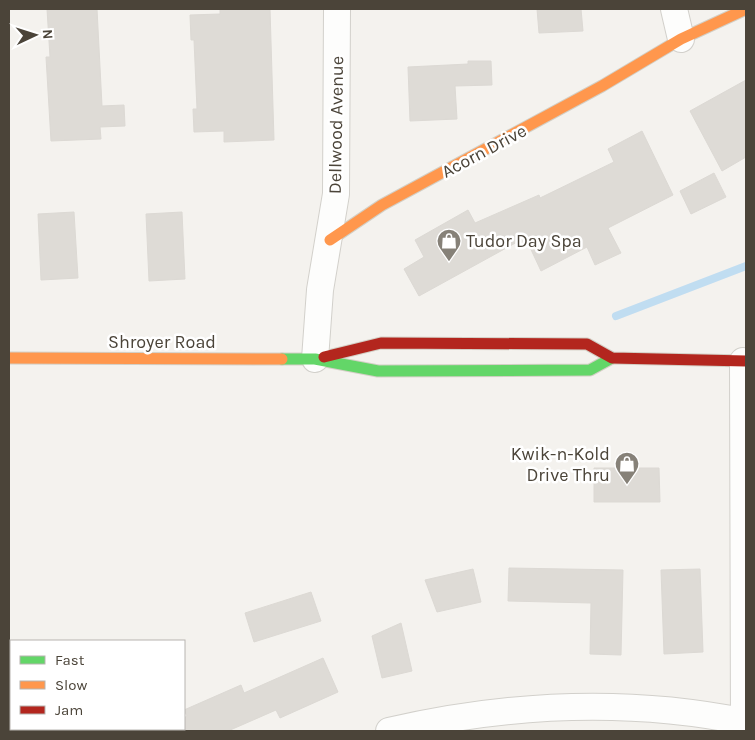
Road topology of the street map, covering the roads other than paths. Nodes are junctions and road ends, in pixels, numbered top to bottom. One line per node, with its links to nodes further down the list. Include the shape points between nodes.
1 (338, 9): 5 (street, Dellwood Avenue, via 337,170)
2 (674, 9): 4 (street)
3 (746, 9): 4 (main road, Acorn Drive)
4 (681, 39): 5 (main road, Acorn Drive, via 602,86 382,205)
5 (330, 240): 8 (street, via 320,290)
6 (9, 358): 8 (main road, Shroyer Road)
7 (612, 358): 8 (main road, Shroyer Road, via 590,370 378,371); 8 (main road, Shroyer Road, via 587,344 381,343); 9 (main road, Shroyer Road)
8 (315, 359)
9 (745, 361): 10 (street)
10 (745, 725): 11 (street, via 695,714 549,706 443,718)
11 (389, 731)

